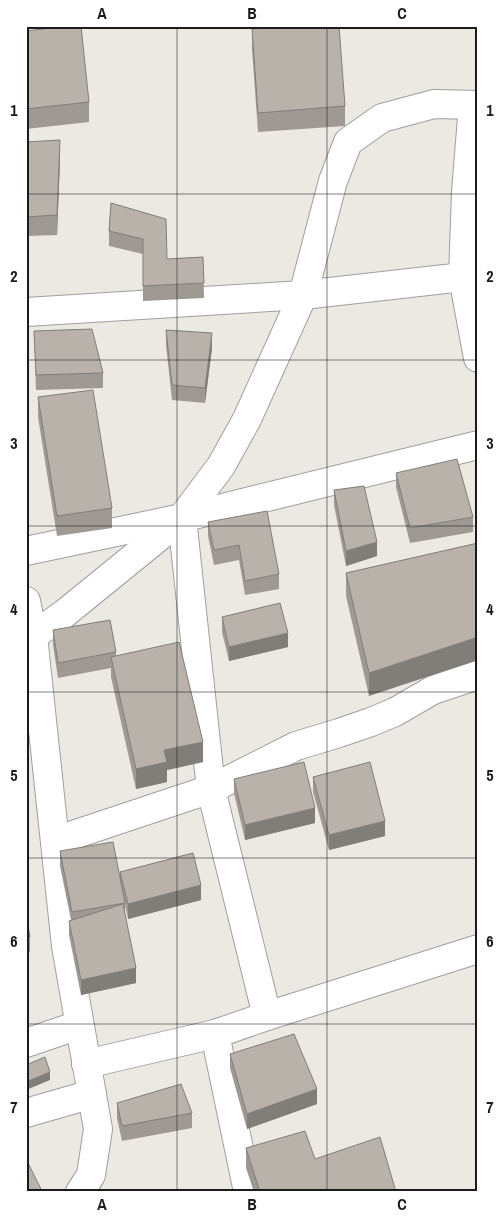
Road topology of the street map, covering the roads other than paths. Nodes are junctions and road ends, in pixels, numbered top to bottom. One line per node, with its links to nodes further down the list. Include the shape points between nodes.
1 (476, 105): 2 (street, via 466,192); 3 (street, via 434,104 382,118 348,142 333,181)
2 (463, 277): 3 (street); 5 (street)
3 (303, 295): 4 (street); 7 (street, via 247,419 221,466)
4 (26, 312)
5 (478, 358)
6 (478, 445): 7 (street)
7 (182, 518): 8 (street); 10 (street); 12 (street)
8 (26, 550)
9 (26, 601): 10 (street)
10 (33, 636): 13 (street)
11 (478, 674): 12 (street, via 433,690 371,722 296,746)
12 (211, 789): 13 (street); 15 (street)
13 (55, 841): 16 (street, via 66,946)
14 (478, 949): 15 (street)
15 (267, 1016): 17 (street)
16 (79, 1025): 18 (street); 19 (street)
17 (215, 1034): 19 (street); 23 (street)
18 (26, 1043)
19 (86, 1064): 20 (street)
20 (92, 1094): 21 (street); 22 (street, via 98,1129 91,1175)
21 (26, 1113)
22 (80, 1192)
23 (248, 1192)

